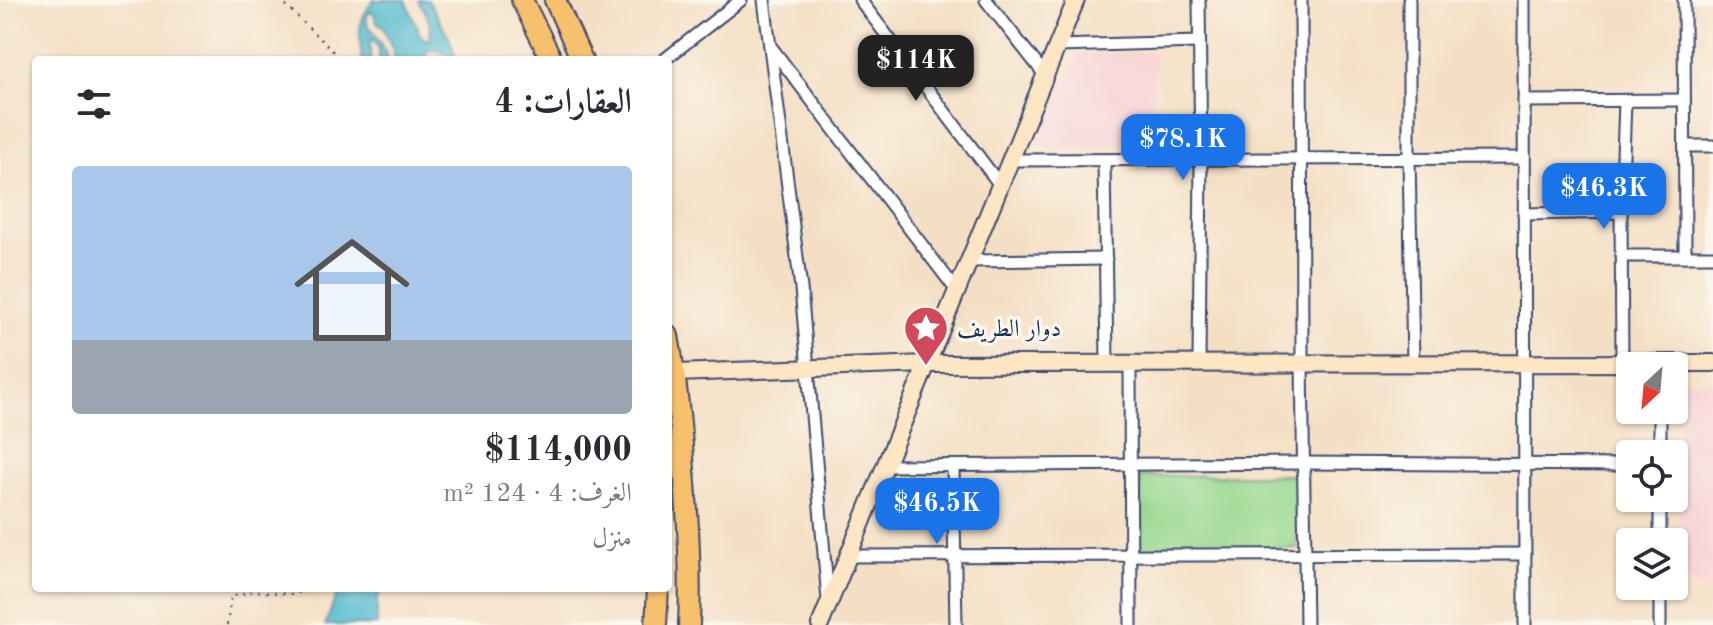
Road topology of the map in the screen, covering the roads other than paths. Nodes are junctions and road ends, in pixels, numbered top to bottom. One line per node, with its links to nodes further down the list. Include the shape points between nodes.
1 (522, 0): 16 (highway)
2 (555, 0): 17 (highway)
3 (741, 0): 18 (street)
4 (764, 0): 14 (street)
5 (860, 0): 31 (street)
6 (986, 0): 19 (street)
7 (1076, 0): 15 (street)
8 (1199, 0): 13 (street)
9 (1301, 0): 30 (street)
10 (1409, 0): 26 (street)
11 (1524, 0): 21 (street)
12 (1684, 0): 20 (street)
13 (1199, 42): 15 (street); 29 (street)
14 (769, 44): 39 (street); 52 (street)
15 (1057, 46): 19 (street)
16 (550, 56)
17 (580, 56)
18 (669, 56)
19 (1045, 75): 27 (street)
20 (1684, 100): 22 (street); 23 (street)
21 (1524, 101): 22 (street); 25 (street)
22 (1625, 101): 32 (street)
23 (1685, 146): 24 (street); 35 (street)
24 (1713, 146)
25 (1524, 158): 26 (street); 33 (street)
26 (1409, 159): 30 (street); 45 (street)
27 (1010, 160): 28 (street); 31 (street)
28 (1104, 160): 29 (street); 37 (street)
29 (1201, 160): 30 (street); 43 (street)
30 (1301, 160): 44 (street)
31 (1000, 185): 38 (street)
32 (1621, 212): 33 (street); 34 (street)
33 (1524, 214): 46 (street)
34 (1622, 256): 35 (street); 40 (street)
35 (1685, 256): 36 (street)
36 (1713, 256)
37 (1106, 259): 38 (street); 42 (street)
38 (969, 261): 39 (street)
39 (957, 291): 50 (street)
40 (1622, 352)
41 (672, 357): 53 (highway)
42 (1107, 363): 50 (street); 51 (street)
43 (1199, 363): 44 (street); 51 (street)
44 (1302, 363): 45 (street); 54 (street)
45 (1413, 363): 46 (street)
46 (1524, 363): 47 (street); 56 (street)
47 (1616, 363)
48 (1688, 363): 49 (street)
49 (1713, 363)
50 (927, 364): 52 (street); 58 (street)
51 (1130, 364): 55 (street)
52 (809, 368): 53 (street); 67 (street)
53 (675, 373): 69 (highway, via 689,537)
54 (1303, 463): 55 (street); 56 (street); 62 (street)
55 (1131, 464): 59 (street); 61 (street)
56 (1525, 464): 57 (street); 60 (street)
57 (1616, 465)
58 (885, 466): 59 (street); 63 (street)
59 (953, 466): 64 (street)
60 (1525, 554): 62 (street); 74 (street)
61 (1131, 555): 62 (street); 64 (street); 72 (street)
62 (1305, 555): 73 (street)
63 (847, 556): 64 (street); 67 (street)
64 (954, 556): 71 (street)
65 (658, 592): 68 (highway)
66 (1660, 600): 75 (street)
67 (829, 603): 70 (street)
68 (656, 625)
69 (689, 625)
70 (820, 625)
71 (956, 625)
72 (1131, 625)
73 (1306, 625)
74 (1525, 625)
75 (1660, 625)

